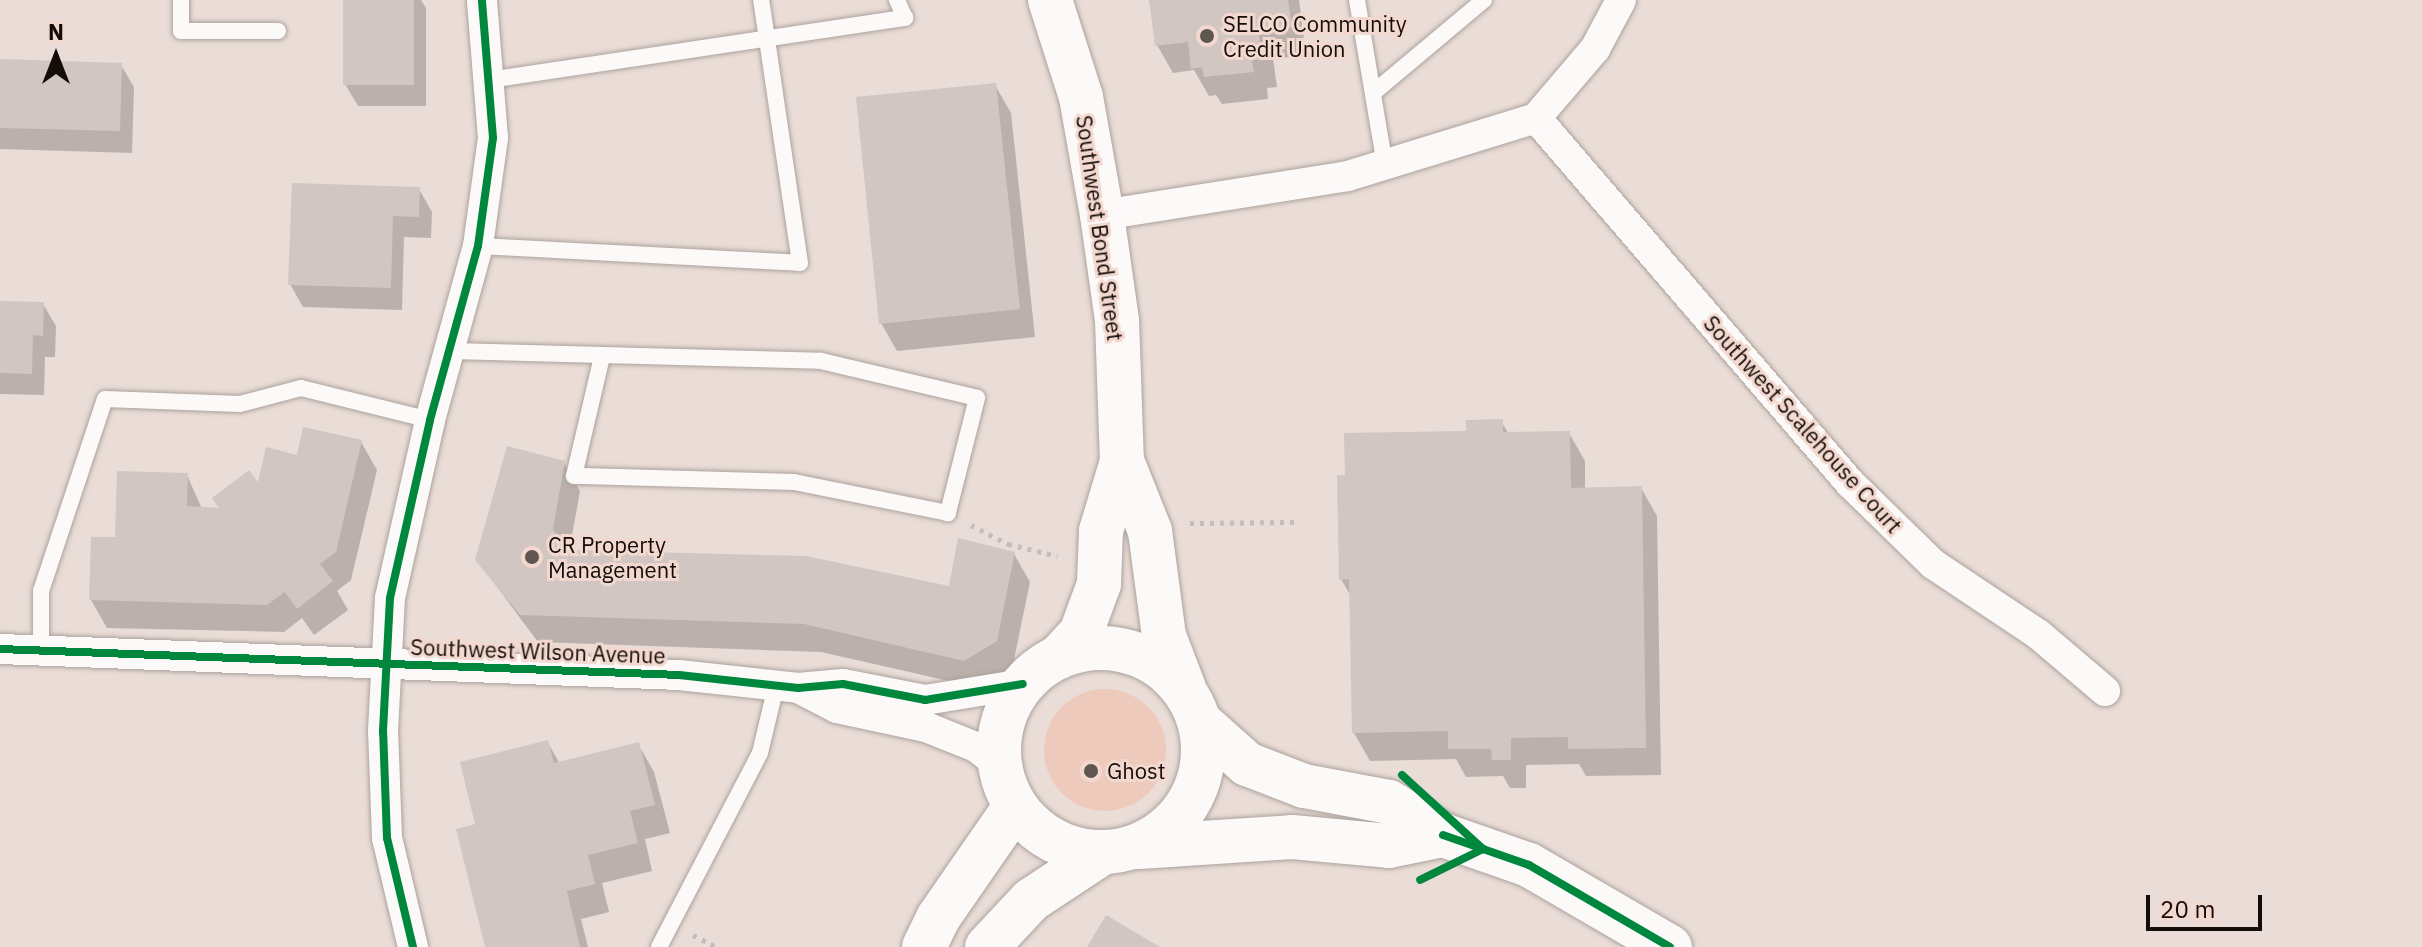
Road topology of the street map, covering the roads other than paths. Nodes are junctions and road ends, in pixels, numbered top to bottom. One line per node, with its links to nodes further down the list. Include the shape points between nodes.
1 (181, 0): 9 (lane, via 181,31)
2 (482, 0): 11 (street)
3 (761, 0): 10 (lane)
4 (897, 0): 10 (lane, via 905,18)
5 (1050, 0): 15 (street, Southwest Bond Street, via 1081,97)
6 (1357, 0): 12 (lane)
7 (1484, 0): 12 (lane)
8 (1621, 0): 13 (street, via 1595,49)
9 (278, 31)
10 (769, 39): 11 (lane); 16 (lane, via 800,263)
11 (489, 80): 16 (street, via 493,138)
12 (1373, 93): 14 (lane)
13 (1536, 118): 14 (street); 27 (street, Southwest Scalehouse Court, via 1851,484 1933,564 2038,634)
14 (1385, 165): 15 (street, via 1348,176)
15 (1102, 215): 20 (street, Southwest Bond Street, via 1117,320)
16 (478, 246): 17 (street)
17 (451, 351): 18 (lane); 19 (street)
18 (602, 357): 18 (lane, via 821,361 977,398 948,513 794,482 574,476)
19 (430, 420): 22 (lane, via 301,388 240,404 105,399 41,591); 24 (street, via 390,598)
20 (1122, 461): 23 (street, Southwest Bond Street, via 1101,531 1099,584 1081,633); 28 (street, Southwest Bond Street, via 1150,531 1164,636)
21 (0, 649): 22 (street, Southwest Wilson Avenue)
22 (41, 651): 24 (street, Southwest Wilson Avenue)
23 (1059, 657): 25 (street); 28 (street, via 1093,648 1127,651 1159,665)
24 (386, 662): 26 (street, Southwest Wilson Avenue, via 679,675); 33 (street, via 387,838)
25 (1023, 684): 26 (street, Southwest Wilson Avenue, via 987,694 925,700 843,684); 29 (street, via 999,737)
26 (787, 687): 29 (street, Southwest Wilson Avenue, via 837,708 926,727 976,747); 34 (lane, via 760,753)
27 (2105, 691)
28 (1192, 706): 31 (street, via 1247,764 1304,786 1389,802); 32 (street, via 1205,753 1200,784 1164,833)
29 (999, 765): 30 (street)
30 (1015, 807): 32 (street, via 1039,832 1068,848); 35 (street, via 938,918)
31 (1443, 835): 32 (street, via 1389,846 1292,837); 37 (street, via 1529,865)
32 (1120, 850): 36 (street, via 1031,900)
33 (413, 947)
34 (659, 947)
35 (924, 947)
36 (987, 947)
37 (1670, 947)

